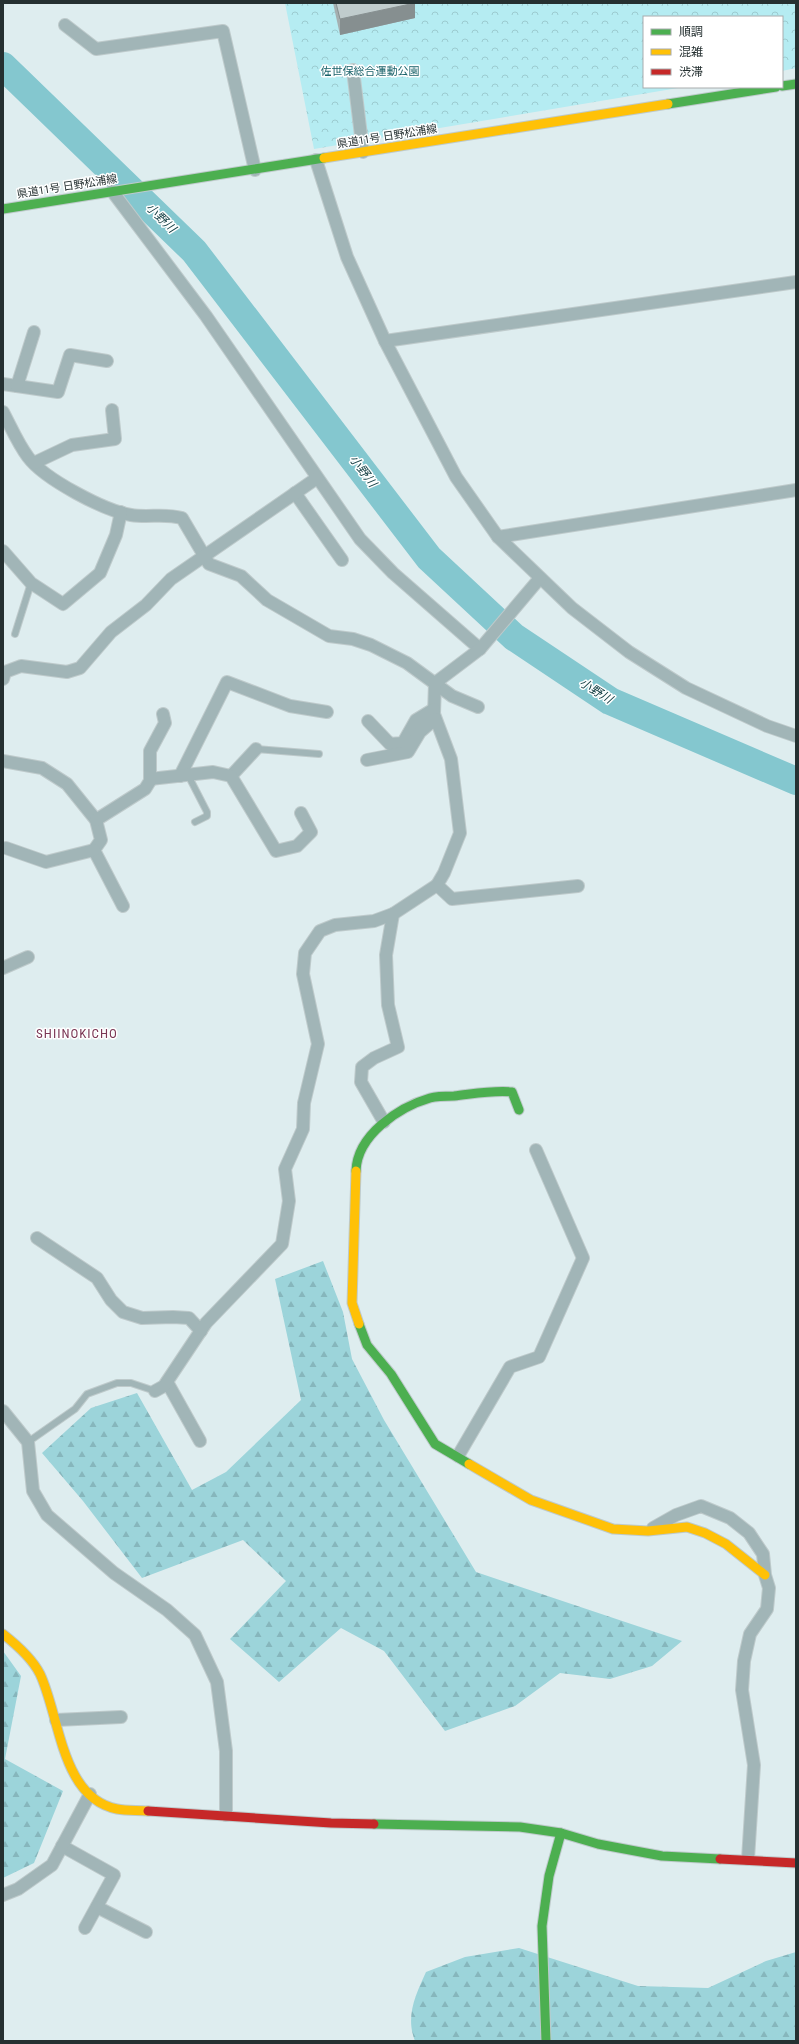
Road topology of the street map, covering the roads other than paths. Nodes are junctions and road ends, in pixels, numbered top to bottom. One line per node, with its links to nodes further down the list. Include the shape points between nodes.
1 (65, 25): 8 (street, via 96,49 223,31)
2 (353, 70): 6 (street)
3 (796, 84): 4 (street)
4 (783, 86)
5 (770, 88): 6 (street, 県道11号 日野松浦線)
6 (363, 152): 7 (street, 県道11号 日野松浦線)
7 (316, 160): 8 (street, 県道11号 日野松浦線); 13 (street, via 347,257)
8 (255, 170): 9 (street, 県道11号 日野松浦線)
9 (112, 191): 10 (street, 県道11号 日野松浦線); 20 (street, via 206,316)
10 (3, 209)
11 (796, 282): 13 (street)
12 (34, 332): 16 (street)
13 (385, 342): 24 (street, via 456,477)
14 (107, 361): 16 (street, via 70,355 58,392)
15 (3, 384): 16 (street)
16 (17, 386)
17 (112, 410): 19 (street, via 116,439 72,445)
18 (3, 412): 19 (street, via 28,458)
19 (34, 463): 23 (street, via 78,494 111,510)
20 (317, 478): 22 (street); 31 (street, via 360,539 393,573)
21 (796, 490): 24 (street)
22 (295, 493): 26 (street); 27 (street)
23 (121, 512): 26 (street, via 182,518); 29 (street, via 116,535 100,573 63,604)
24 (498, 536): 28 (street)
25 (3, 551): 29 (street)
26 (205, 556): 32 (street, via 171,579 146,605 111,632 80,668 67,672 21,666 5,672); 33 (street, via 209,564 241,576 267,600 329,636 353,639 371,645 407,663)
27 (342, 560)
28 (537, 582): 31 (street); 39 (street, via 629,652 686,688 767,726)
29 (31, 583): 30 (lane)
30 (16, 634)
31 (482, 646): 33 (street)
32 (3, 679)
33 (435, 682): 34 (street, via 452,696); 37 (street)
34 (478, 707)
35 (327, 712): 44 (street, via 290,706 227,682)
36 (163, 714): 46 (street, via 165,723 150,751)
37 (435, 714): 38 (street, via 416,720 403,743 390,744); 43 (street, via 408,752); 52 (street, via 451,759 460,833)
38 (368, 721)
39 (796, 736)
40 (256, 749): 41 (lane); 45 (street)
41 (319, 754)
42 (3, 760): 48 (street, via 42,768 67,784)
43 (367, 760)
44 (184, 775): 45 (street, via 213,772); 46 (street); 49 (lane, via 208,812 207,816)
45 (231, 776): 47 (street, via 276,851 297,846 311,832)
46 (150, 779): 48 (street, via 145,789)
47 (300, 813)
48 (96, 820): 51 (street, via 101,840)
49 (195, 822)
50 (6, 848): 51 (street, via 46,862)
51 (94, 850): 54 (street)
52 (438, 885): 53 (street, via 452,899); 55 (street)
53 (578, 886)
54 (122, 906)
55 (393, 914): 59 (street, via 386,955 387,983 388,1005 398,1047 374,1058 362,1068 361,1082); 62 (street, via 374,921 335,925 320,932 305,953 303,974 318,1044 304,1103 303,1129 285,1169 289,1201 282,1244)
56 (28, 957): 57 (street)
57 (3, 968)
58 (519, 1110): 59 (street, via 512,1092 500,1090 430,1098 392,1115)
59 (384, 1122): 68 (street, via 368,1136 356,1164 352,1303 367,1345 391,1374 435,1444)
60 (536, 1150): 68 (street, via 583,1258 539,1357 510,1367)
61 (37, 1238): 62 (street, via 97,1278 111,1300 123,1312 142,1318 189,1318)
62 (201, 1331): 63 (street)
63 (167, 1382): 64 (street); 66 (street)
64 (155, 1390): 67 (lane, via 131,1383 117,1383 87,1394 74,1410)
65 (3, 1411): 67 (street)
66 (200, 1441)
67 (28, 1442): 75 (street, via 33,1491 47,1514 114,1573 167,1610 195,1635 217,1682 226,1752)
68 (458, 1456): 69 (street, via 531,1500 613,1529)
69 (648, 1531): 70 (street, via 686,1527 706,1533 726,1544); 70 (street, via 676,1515 701,1506 730,1518 749,1533 763,1554)
70 (765, 1575): 78 (street, via 769,1588 767,1609 750,1634 744,1661 742,1690 754,1765)
71 (3, 1634): 73 (street, via 18,1646 40,1674)
72 (121, 1717): 73 (street)
73 (56, 1720): 74 (street, via 71,1768 80,1784)
74 (90, 1794): 75 (street, via 96,1800 116,1809); 77 (street)
75 (226, 1815): 76 (street, via 331,1823 520,1827)
76 (561, 1833): 78 (street, via 598,1844 662,1856); 84 (street, via 549,1876 542,1926)
77 (62, 1846): 80 (street, via 52,1864 18,1889); 81 (street, via 114,1875)
78 (748, 1859): 79 (street)
79 (796, 1863)
80 (3, 1895)
81 (96, 1907): 82 (street); 83 (street)
82 (85, 1928)
83 (146, 1932)
84 (546, 2041)

